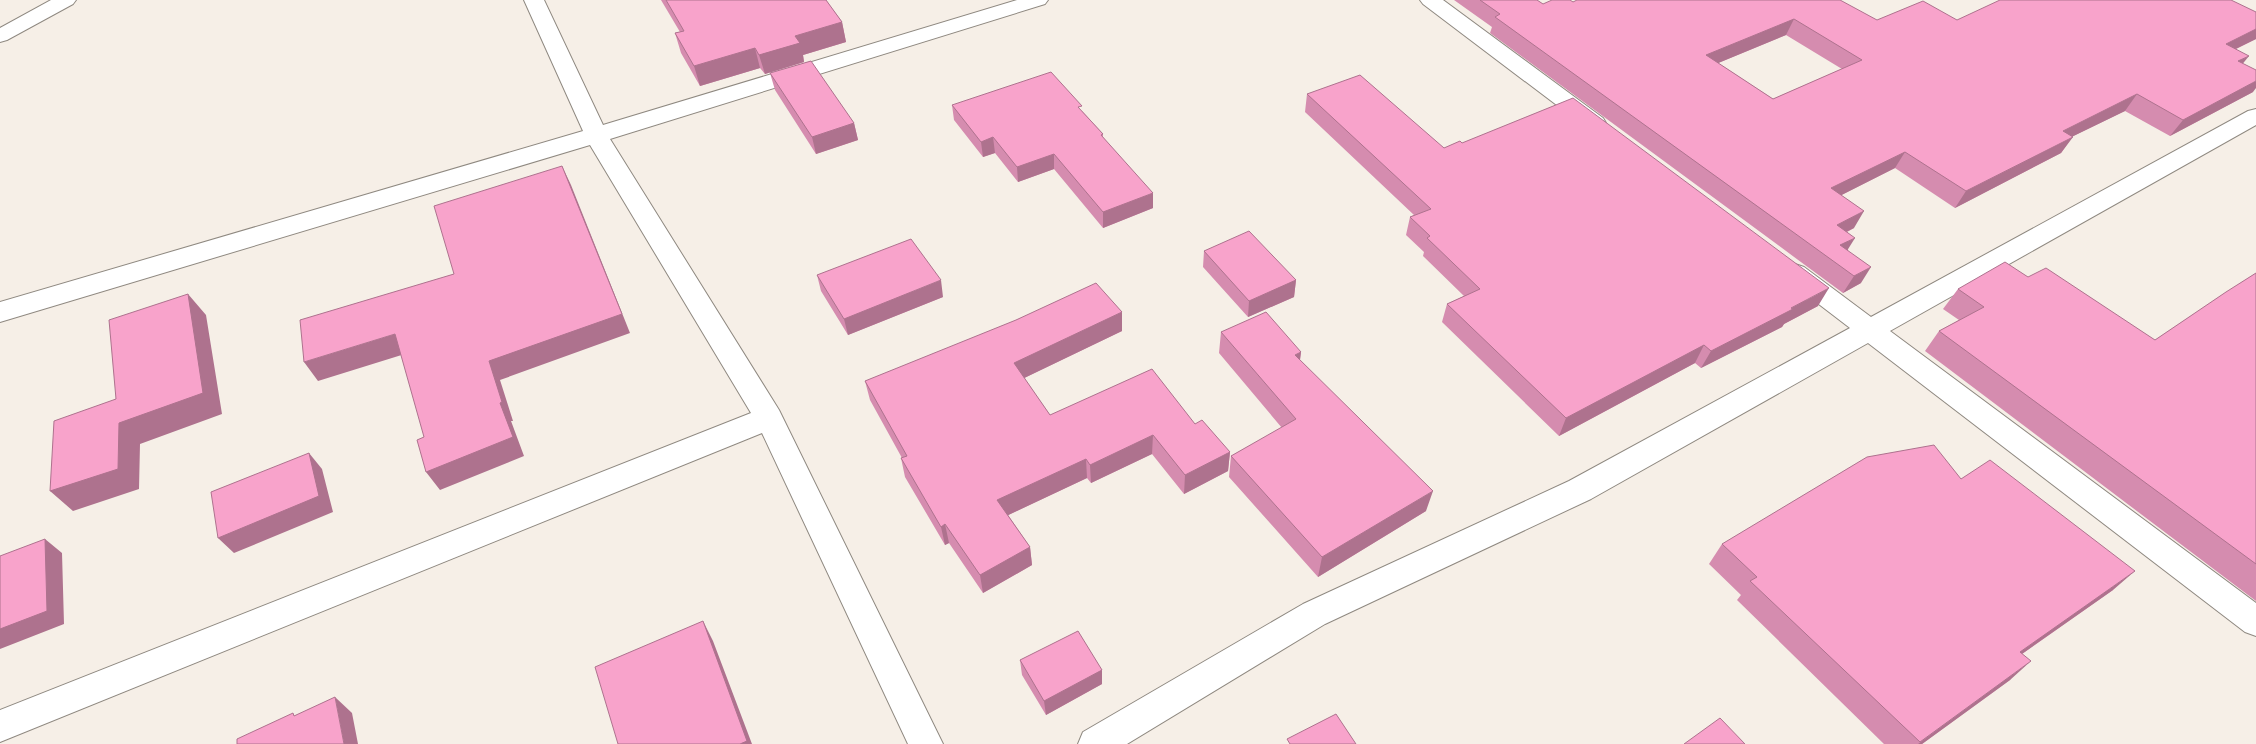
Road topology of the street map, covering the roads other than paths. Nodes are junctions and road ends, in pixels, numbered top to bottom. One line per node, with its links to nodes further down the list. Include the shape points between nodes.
1 (66, 0): 5 (street)
2 (534, 0): 7 (street)
3 (1038, 0): 7 (street)
4 (1430, 0): 8 (street)
5 (0, 36)
6 (2256, 116): 11 (street)
7 (596, 134): 10 (street); 12 (street)
8 (1614, 138)
9 (1774, 257): 11 (street)
10 (0, 312)
11 (1870, 329): 13 (street); 16 (street, via 1580,490 1314,614)
12 (769, 418): 14 (street); 15 (street)
13 (2256, 622)
14 (0, 726)
15 (926, 744)
16 (1095, 744)

